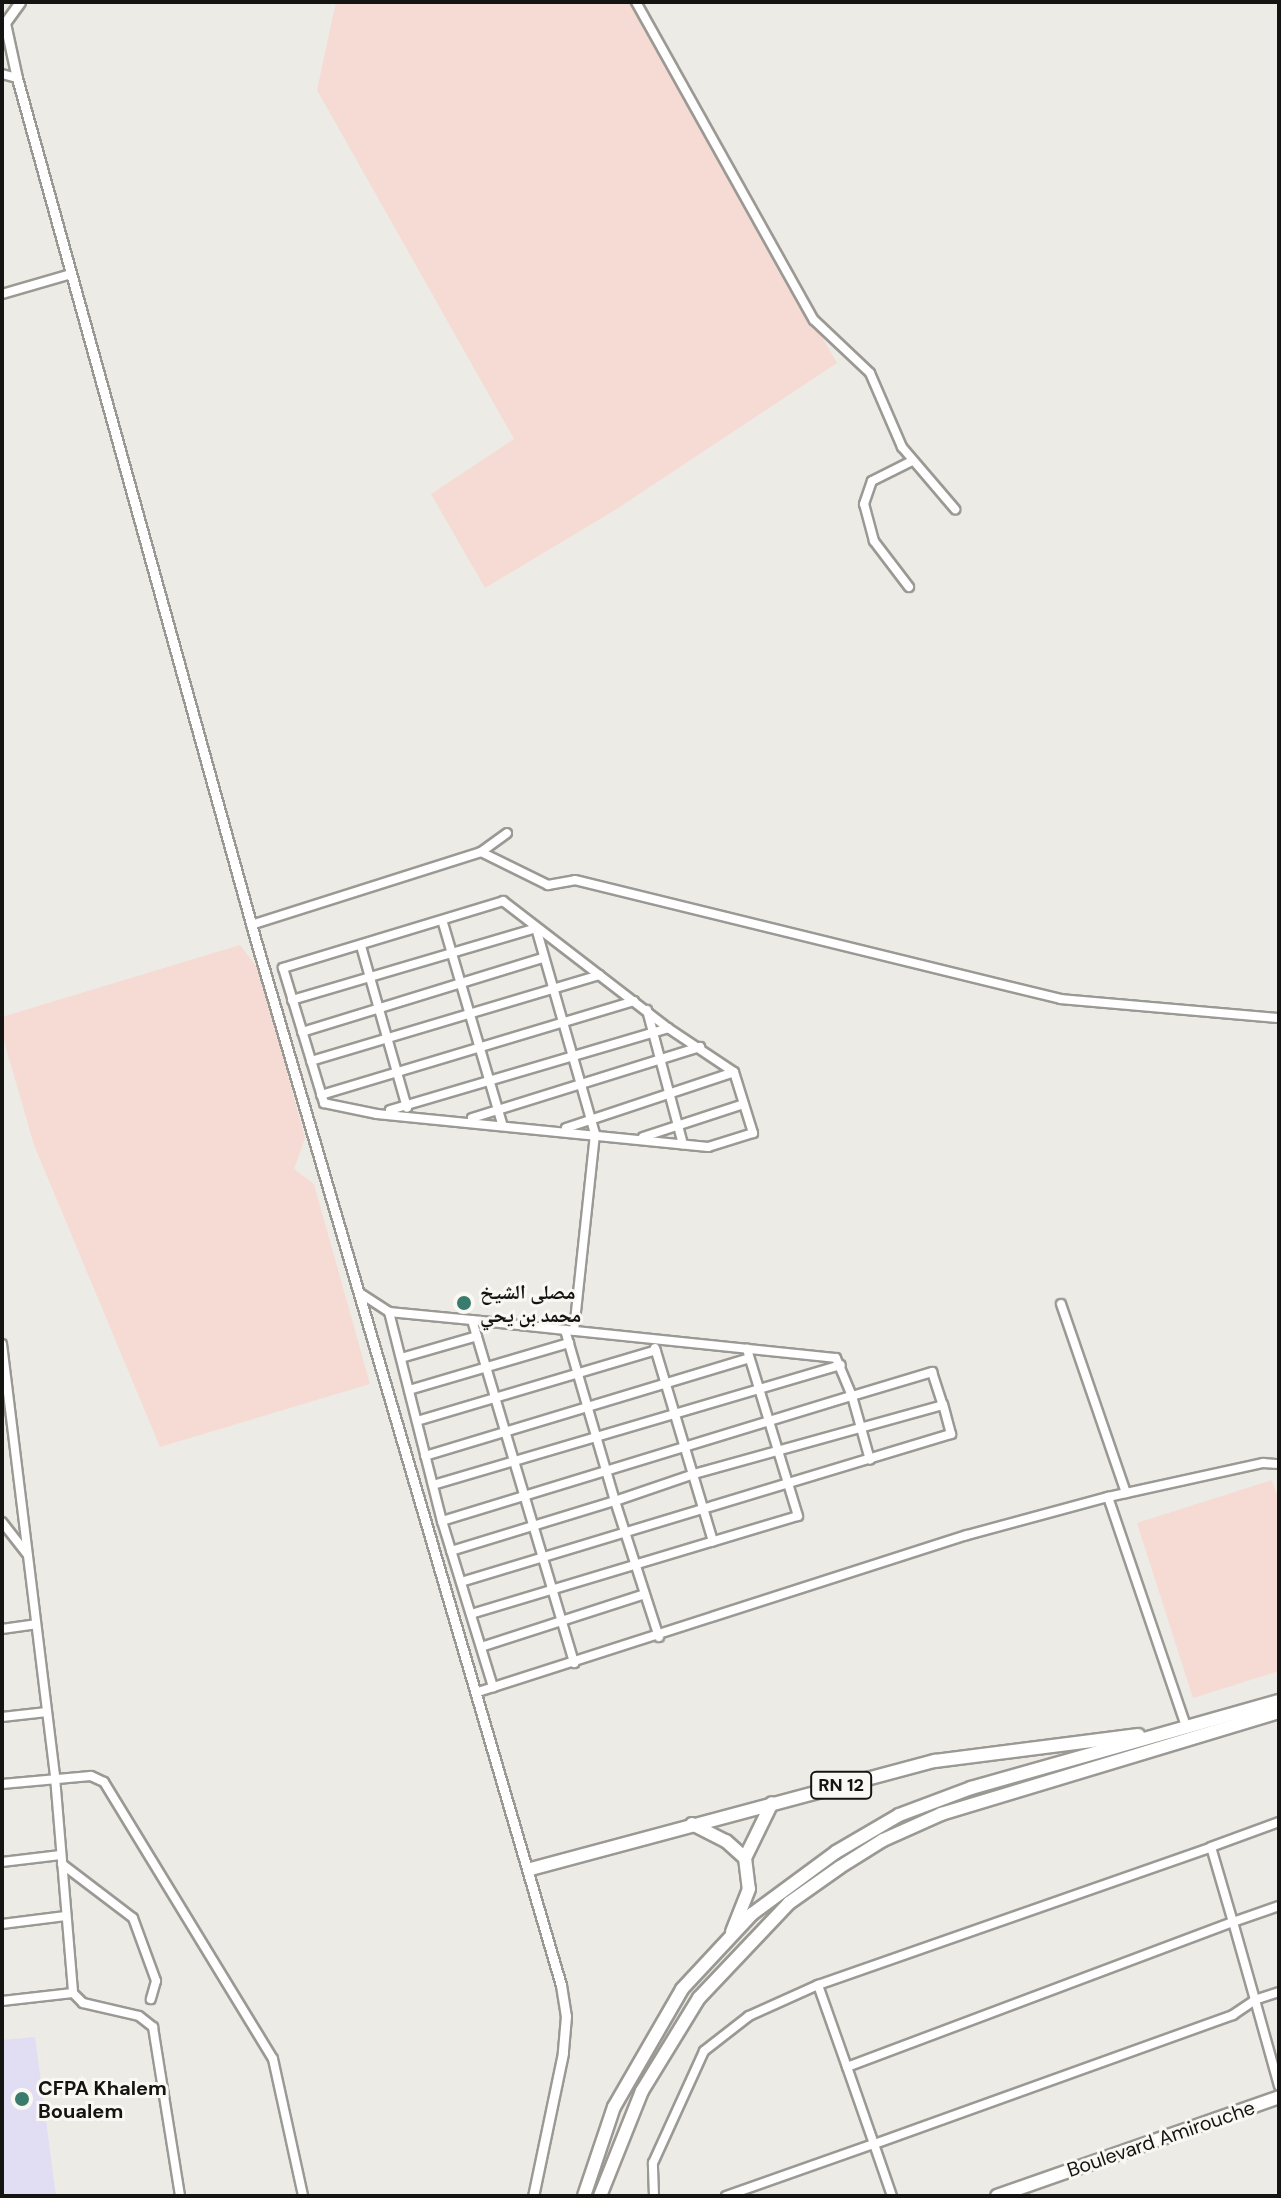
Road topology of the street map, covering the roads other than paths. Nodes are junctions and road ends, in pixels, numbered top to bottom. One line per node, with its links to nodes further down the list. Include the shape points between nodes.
1 (20, 2): 3 (street)
2 (636, 2): 8 (street, via 810,313 870,373)
3 (4, 24): 5 (street)
4 (2, 74): 5 (street)
5 (17, 78): 6 (street)
6 (71, 274): 7 (street); 14 (street)
7 (2, 294)
8 (912, 461): 9 (street); 10 (street, via 872,481 864,504 874,541)
9 (955, 509)
10 (909, 587)
11 (507, 833): 12 (street)
12 (481, 852): 14 (street); 28 (street, via 548,885 575,880 1061,999)
13 (443, 923): 15 (street, via 503,901); 16 (street); 17 (street)
14 (251, 925): 56 (street)
15 (536, 928): 17 (street); 18 (street); 19 (street)
16 (361, 946): 20 (street); 23 (street, via 283,968)
17 (452, 954): 20 (street); 21 (street)
18 (543, 958): 21 (street); 22 (street)
19 (599, 975): 22 (street); 24 (street)
20 (370, 978): 23 (street); 25 (street)
21 (461, 983): 25 (street); 27 (street)
22 (553, 990): 27 (street); 29 (street)
23 (292, 1000): 31 (street)
24 (634, 1001): 26 (street); 29 (street)
25 (379, 1009): 31 (street); 33 (street)
26 (647, 1010): 30 (street); 32 (street)
27 (470, 1014): 33 (street); 34 (street)
28 (1279, 1018)
29 (562, 1022): 34 (street); 36 (street)
30 (668, 1028): 32 (street); 35 (street)
31 (302, 1032): 38 (street)
32 (653, 1032): 36 (street); 37 (street)
33 (387, 1039): 38 (street); 39 (street)
34 (480, 1047): 39 (street); 41 (street)
35 (700, 1047): 37 (street); 40 (street)
36 (572, 1056): 41 (street); 42 (street)
37 (660, 1059): 42 (street); 43 (street)
38 (311, 1061): 44 (street)
39 (397, 1072): 44 (street); 46 (street)
40 (734, 1072): 43 (street); 45 (street)
41 (489, 1081): 46 (street); 47 (street)
42 (580, 1084): 47 (street); 49 (street)
43 (669, 1094): 49 (street); 51 (street)
44 (321, 1095): 46 (street, via 324,1103 377,1114)
45 (744, 1104): 51 (street); 55 (street, via 753,1133 708,1147)
46 (407, 1109): 48 (street)
47 (498, 1110): 48 (street); 50 (street)
48 (467, 1119): 50 (street)
49 (591, 1120): 52 (street); 53 (street)
50 (502, 1123): 52 (street)
51 (678, 1126): 54 (street); 55 (street)
52 (561, 1130): 53 (street)
53 (595, 1134): 54 (street); 60 (street)
54 (639, 1139): 55 (street)
55 (683, 1144)
56 (360, 1293): 58 (street); 119 (street)
57 (1061, 1304): 94 (street)
58 (389, 1312): 59 (street); 67 (street)
59 (472, 1320): 60 (street); 61 (street)
60 (569, 1330): 62 (street); 63 (street)
61 (477, 1336): 67 (street); 69 (street)
62 (652, 1339): 65 (street); 66 (street)
63 (569, 1343): 69 (street); 70 (street)
64 (2, 1344): 105 (street)
65 (656, 1350): 70 (street); 71 (street)
66 (748, 1353): 68 (street, via 836,1358); 71 (street); 73 (street)
67 (401, 1358): 72 (street)
68 (841, 1365): 73 (street); 74 (street)
69 (487, 1367): 72 (street); 75 (street)
70 (578, 1373): 75 (street); 77 (street)
71 (666, 1383): 77 (street); 78 (street)
72 (409, 1390): 79 (street)
73 (759, 1390): 78 (street); 80 (street)
74 (852, 1396): 76 (street, via 932,1372); 80 (street); 81 (street)
75 (496, 1398): 79 (street); 82 (street)
76 (943, 1405): 81 (street); 87 (street, via 951,1434)
77 (588, 1407): 82 (street); 83 (street)
78 (676, 1414): 83 (street); 84 (street)
79 (417, 1421): 86 (street)
80 (767, 1422): 84 (street); 85 (street)
81 (860, 1429): 85 (street); 87 (street)
82 (506, 1432): 86 (street); 88 (street)
83 (596, 1438): 88 (street); 90 (street)
84 (686, 1446): 90 (street); 91 (street)
85 (775, 1453): 91 (street); 92 (street)
86 (425, 1456): 93 (street)
87 (870, 1460): 92 (street)
88 (515, 1461): 93 (street); 95 (street)
89 (1279, 1464): 94 (street)
90 (606, 1471): 95 (street); 97 (street)
91 (694, 1474): 97 (street); 98 (street)
92 (787, 1483): 98 (street); 103 (street, via 798,1516)
93 (433, 1485): 99 (street)
94 (1126, 1493): 96 (street)
95 (526, 1495): 99 (street); 101 (street)
96 (1108, 1497): 115 (street, via 839,1574); 124 (street)
97 (615, 1501): 101 (street); 102 (street)
98 (704, 1508): 102 (street); 103 (street)
99 (442, 1521): 104 (street)
100 (2, 1522): 105 (street)
101 (535, 1525): 104 (street); 106 (street)
102 (624, 1531): 106 (street); 107 (street)
103 (713, 1541): 107 (street)
104 (451, 1551): 108 (street)
105 (28, 1555): 113 (street)
106 (544, 1560): 108 (street); 109 (street)
107 (635, 1563): 109 (street); 110 (street)
108 (461, 1582): 111 (street)
109 (553, 1589): 111 (street); 112 (street)
110 (645, 1594): 112 (street); 115 (street)
111 (471, 1614): 116 (street)
112 (562, 1620): 116 (street); 117 (street)
113 (36, 1624): 114 (street); 121 (street)
114 (2, 1629)
115 (659, 1637): 117 (street)
116 (481, 1647): 118 (street)
117 (574, 1663): 118 (street)
118 (493, 1687): 119 (street)
119 (478, 1692): 135 (street)
120 (1279, 1701): 124 (main road, RN 12)
121 (47, 1712): 123 (street); 126 (street)
122 (1279, 1712): 155 (main road, via 941,1814 883,1840 789,1903 699,1998 642,2091)
123 (2, 1717)
124 (1186, 1726): 125 (main road, RN 12)
125 (1157, 1734): 128 (main road, RN 12, via 1097,1737 935,1761); 140 (main road, via 1021,1772 899,1815 836,1852)
126 (55, 1777): 127 (street); 133 (street); 152 (street, via 91,1776 104,1782 273,2059)
127 (2, 1784)
128 (772, 1803): 130 (main road, RN 12); 132 (main road)
129 (1279, 1822): 131 (street)
130 (692, 1824): 132 (main road, via 716,1834); 135 (main road, RN 12)
131 (1211, 1847): 138 (street); 141 (street)
132 (745, 1858): 140 (main road, via 749,1889)
133 (61, 1859): 134 (street); 137 (street); 144 (street, via 133,1918 156,1981)
134 (2, 1862)
135 (531, 1869): 153 (street, via 566,2016)
136 (1279, 1906): 138 (street)
137 (66, 1916): 139 (street); 143 (street)
138 (1233, 1922): 145 (street); 147 (street)
139 (2, 1924)
140 (732, 1932): 154 (main road, via 682,1989 636,2061 608,2122)
141 (818, 1985): 147 (street); 156 (street, via 749,2016 704,2051 653,2163)
142 (1279, 1992): 145 (street)
143 (73, 1993): 146 (street); 151 (street, via 83,2003 139,2016 153,2027)
144 (151, 1999)
145 (1255, 2000): 148 (street); 150 (street, via 1233,2015)
146 (2, 2001)
147 (847, 2067): 150 (street)
148 (1279, 2086)
149 (1279, 2097): 159 (main road, Boulevard Amirouche)
150 (874, 2144): 157 (street); 158 (street)
151 (180, 2196)
152 (303, 2196)
153 (533, 2196)
154 (584, 2196)
155 (600, 2196)
156 (654, 2196)
157 (726, 2196)
158 (892, 2196)
159 (997, 2196)

